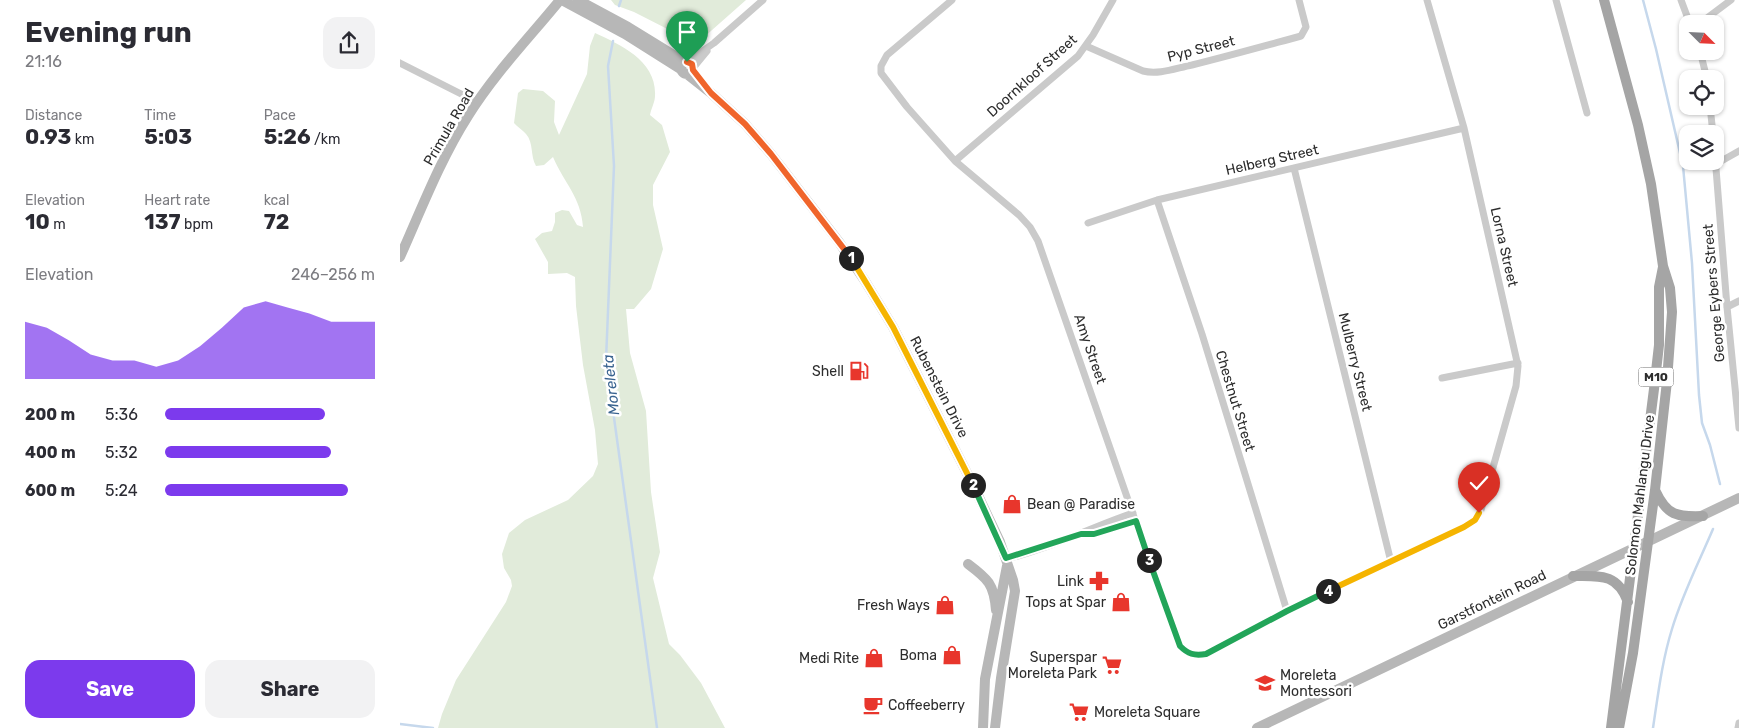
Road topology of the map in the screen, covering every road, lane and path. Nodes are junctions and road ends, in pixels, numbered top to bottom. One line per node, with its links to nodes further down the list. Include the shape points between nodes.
1 (561, 0): 16 (street, Rubenstein Drive); 17 (street, Primula Road)
2 (578, 0): 16 (street, Rubenstein Drive, via 628,27)
3 (763, 0): 16 (street)
4 (952, 0): 22 (street, Amy Street, via 883,59 881,73)
5 (1113, 0): 14 (street, Doornkloof Street)
6 (1299, 0): 14 (street, Pyp Street, via 1306,27 1301,36 1154,73 1142,72)
7 (1427, 0): 19 (street, Lorna Street)
8 (1556, 0): 18 (street)
9 (1604, 0): 28 (main road, Solomon Mahlangu Drive, via 1638,125)
10 (1680, 0): 12 (street)
11 (1731, 0): 13 (street)
12 (1686, 15)
13 (1712, 15)
14 (1086, 46): 22 (street, Doornkloof Street)
15 (400, 63): 17 (street)
16 (688, 68): 42 (street, Rubenstein Drive, via 771,154 865,281 893,327 974,487)
17 (477, 102): 27 (street, Primula Road, via 450,146)
18 (1587, 113)
19 (1464, 128): 23 (street, Helberg Street); 31 (street, Lorna Street)
20 (1739, 151): 21 (street)
21 (1724, 159)
22 (955, 161): 36 (street, Amy Street, via 1019,215 1038,241)
23 (1294, 168): 25 (street, Helberg Street); 43 (street, Mulberry Street)
24 (1716, 170): 30 (street, George Eybers Street)
25 (1157, 200): 26 (street, Helberg Street); 47 (street, Chestnut Street)
26 (1088, 223)
27 (400, 257)
28 (1664, 266): 34 (main road, Solomon Mahlangu Drive / M10, via 1672,312); 41 (main road, Solomon Mahlangu Drive / M10, via 1659,287 1659,345)
29 (1739, 301): 30 (street)
30 (1727, 307): 33 (street, George Eybers Street)
31 (1518, 363): 32 (street); 43 (street, Lorna Street, via 1516,386 1478,516)
32 (1442, 378)
33 (1739, 428)
34 (1655, 490): 37 (main road, via 1661,504 1672,512 1687,517); 40 (main road, Solomon Mahlangu Drive / M10)
35 (1739, 498): 37 (street, Garstfontein Road)
36 (1133, 513): 38 (street, Amy Street); 39 (street)
37 (1704, 516): 40 (street, Garstfontein Road)
38 (1136, 521): 39 (street, via 1094,534); 49 (street, Amy Street, via 1180,646 1189,654)
39 (1081, 534): 42 (street)
40 (1648, 542): 41 (street, Garstfontein Road); 55 (main road, Solomon Mahlangu Drive)
41 (1634, 549): 45 (street, Garstfontein Road); 46 (main road, Solomon Mahlangu Drive)
42 (1007, 562): 48 (street); 52 (street, Rubenstein Drive, via 1015,591)
43 (1391, 562): 47 (street, Lorna Street)
44 (968, 564): 48 (street, via 992,587)
45 (1573, 576): 46 (main road, via 1607,578 1620,586); 53 (street, Garstfontein Road)
46 (1628, 603): 54 (main road, Solomon Mahlangu Drive)
47 (1287, 611): 49 (street, Lorna Street)
48 (997, 621): 51 (street, via 985,679)
49 (1206, 654)
50 (1739, 723): 56 (street)
51 (983, 728)
52 (995, 728)
53 (1257, 728)
54 (1611, 728)
55 (1619, 728)
56 (1738, 728)

